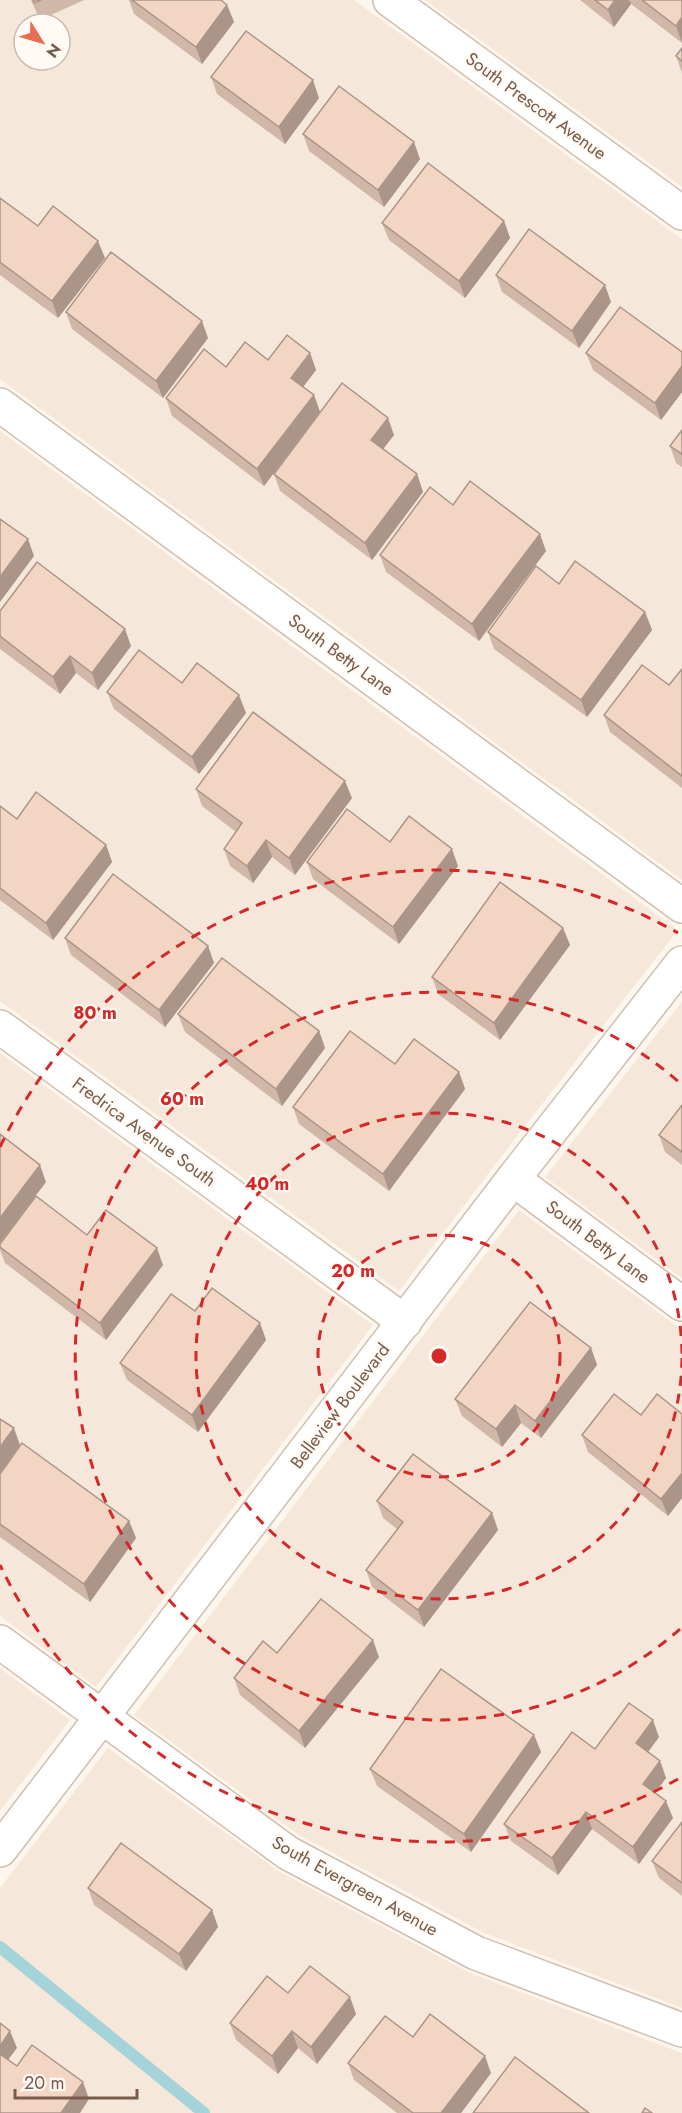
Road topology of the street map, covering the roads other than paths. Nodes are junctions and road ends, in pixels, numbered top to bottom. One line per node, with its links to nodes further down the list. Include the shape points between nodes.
1 (390, 0): 2 (street, South Prescott Avenue)
2 (682, 213)
3 (0, 405): 4 (street, South Betty Lane)
4 (682, 906)
5 (682, 963): 7 (street, Belleview Boulevard)
6 (0, 1027): 9 (street, Fredrica Avenue South)
7 (513, 1179): 8 (street, South Betty Lane); 9 (street, Belleview Boulevard)
8 (682, 1304)
9 (405, 1322): 11 (street, Belleview Boulevard)
10 (0, 1642): 11 (street, South Evergreen Avenue)
11 (103, 1717): 12 (street, Belleview Boulevard); 13 (street, South Evergreen Avenue, via 288,1853 476,1953)
12 (0, 1850)
13 (682, 2030)

